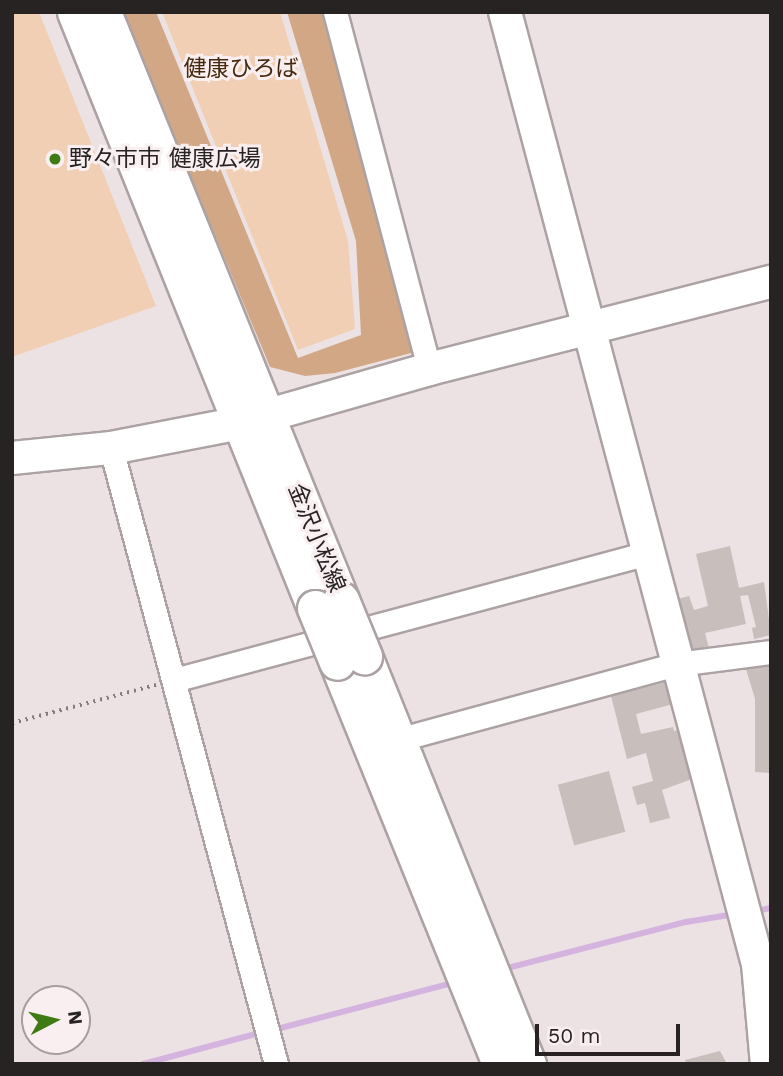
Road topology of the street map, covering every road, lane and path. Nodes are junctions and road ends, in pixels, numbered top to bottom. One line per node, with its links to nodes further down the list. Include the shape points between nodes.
1 (75, 12): 8 (main road, 金沢小松線)
2 (103, 12): 8 (main road, 金沢小松線)
3 (335, 12): 7 (street)
4 (505, 12): 6 (street)
5 (771, 282): 6 (street)
6 (592, 328): 7 (street); 11 (street)
7 (429, 369): 8 (street)
8 (254, 419): 9 (street); 13 (main road, 金沢小松線, bridge)
9 (111, 448): 10 (street); 15 (street)
10 (12, 458)
11 (649, 553): 14 (street); 15 (street)
12 (771, 652): 14 (street)
13 (350, 659): 17 (main road, 金沢小松線); 19 (main road, 金沢小松線)
14 (677, 664): 17 (street); 18 (street, via 743,907)
15 (174, 680): 16 (path); 20 (street)
16 (12, 723)
17 (397, 740): 19 (main road, 金沢小松線)
18 (765, 963): 23 (street)
19 (477, 974): 21 (main road, 金沢小松線); 22 (main road, 金沢小松線)
20 (276, 1064)
21 (500, 1064)
22 (528, 1064)
23 (766, 1064)

